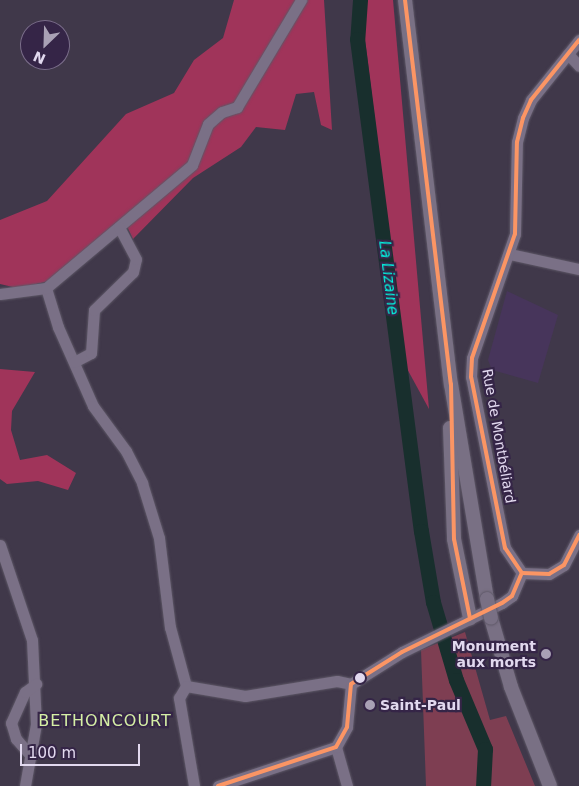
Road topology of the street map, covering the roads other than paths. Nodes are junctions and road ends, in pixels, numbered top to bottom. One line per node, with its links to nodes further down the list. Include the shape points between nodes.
1 (301, 0): 8 (street, via 238,106 222,112 208,124 192,165)
2 (405, 0): 4 (main road)
3 (411, 0): 4 (main road)
4 (410, 26): 14 (main road)
5 (579, 40): 6 (street, Rue de Montbéliard)
6 (568, 54): 7 (street); 9 (street, Rue de Montbéliard, via 531,100 519,129)
7 (579, 66)
8 (119, 227): 11 (street); 13 (street, via 136,258 133,272 94,310 92,353)
9 (510, 254): 10 (street); 17 (street, Rue de Montbéliard, via 475,339 471,377 505,548)
10 (579, 269)
11 (46, 288): 12 (street); 13 (street)
12 (0, 294)
13 (74, 362): 22 (street, via 93,406 126,451 142,483 159,538 170,626)
14 (451, 384): 18 (main road); 19 (main road, via 454,539)
15 (579, 535): 17 (street, via 564,565 549,574)
16 (1, 547): 20 (street, via 23,601)
17 (522, 573): 18 (street, via 512,596)
18 (491, 608): 19 (street); 29 (main road, via 511,687)
19 (467, 620): 21 (street)
20 (36, 684): 24 (street); 24 (street, via 25,692 11,723 16,739)
21 (351, 684): 22 (street, via 337,681 245,696); 23 (street, via 347,727)
22 (186, 686): 26 (street, via 179,698)
23 (336, 747): 27 (street); 28 (street)
24 (31, 756): 25 (street)
25 (26, 786)
26 (194, 786)
27 (218, 786)
28 (347, 786)
29 (550, 786)

